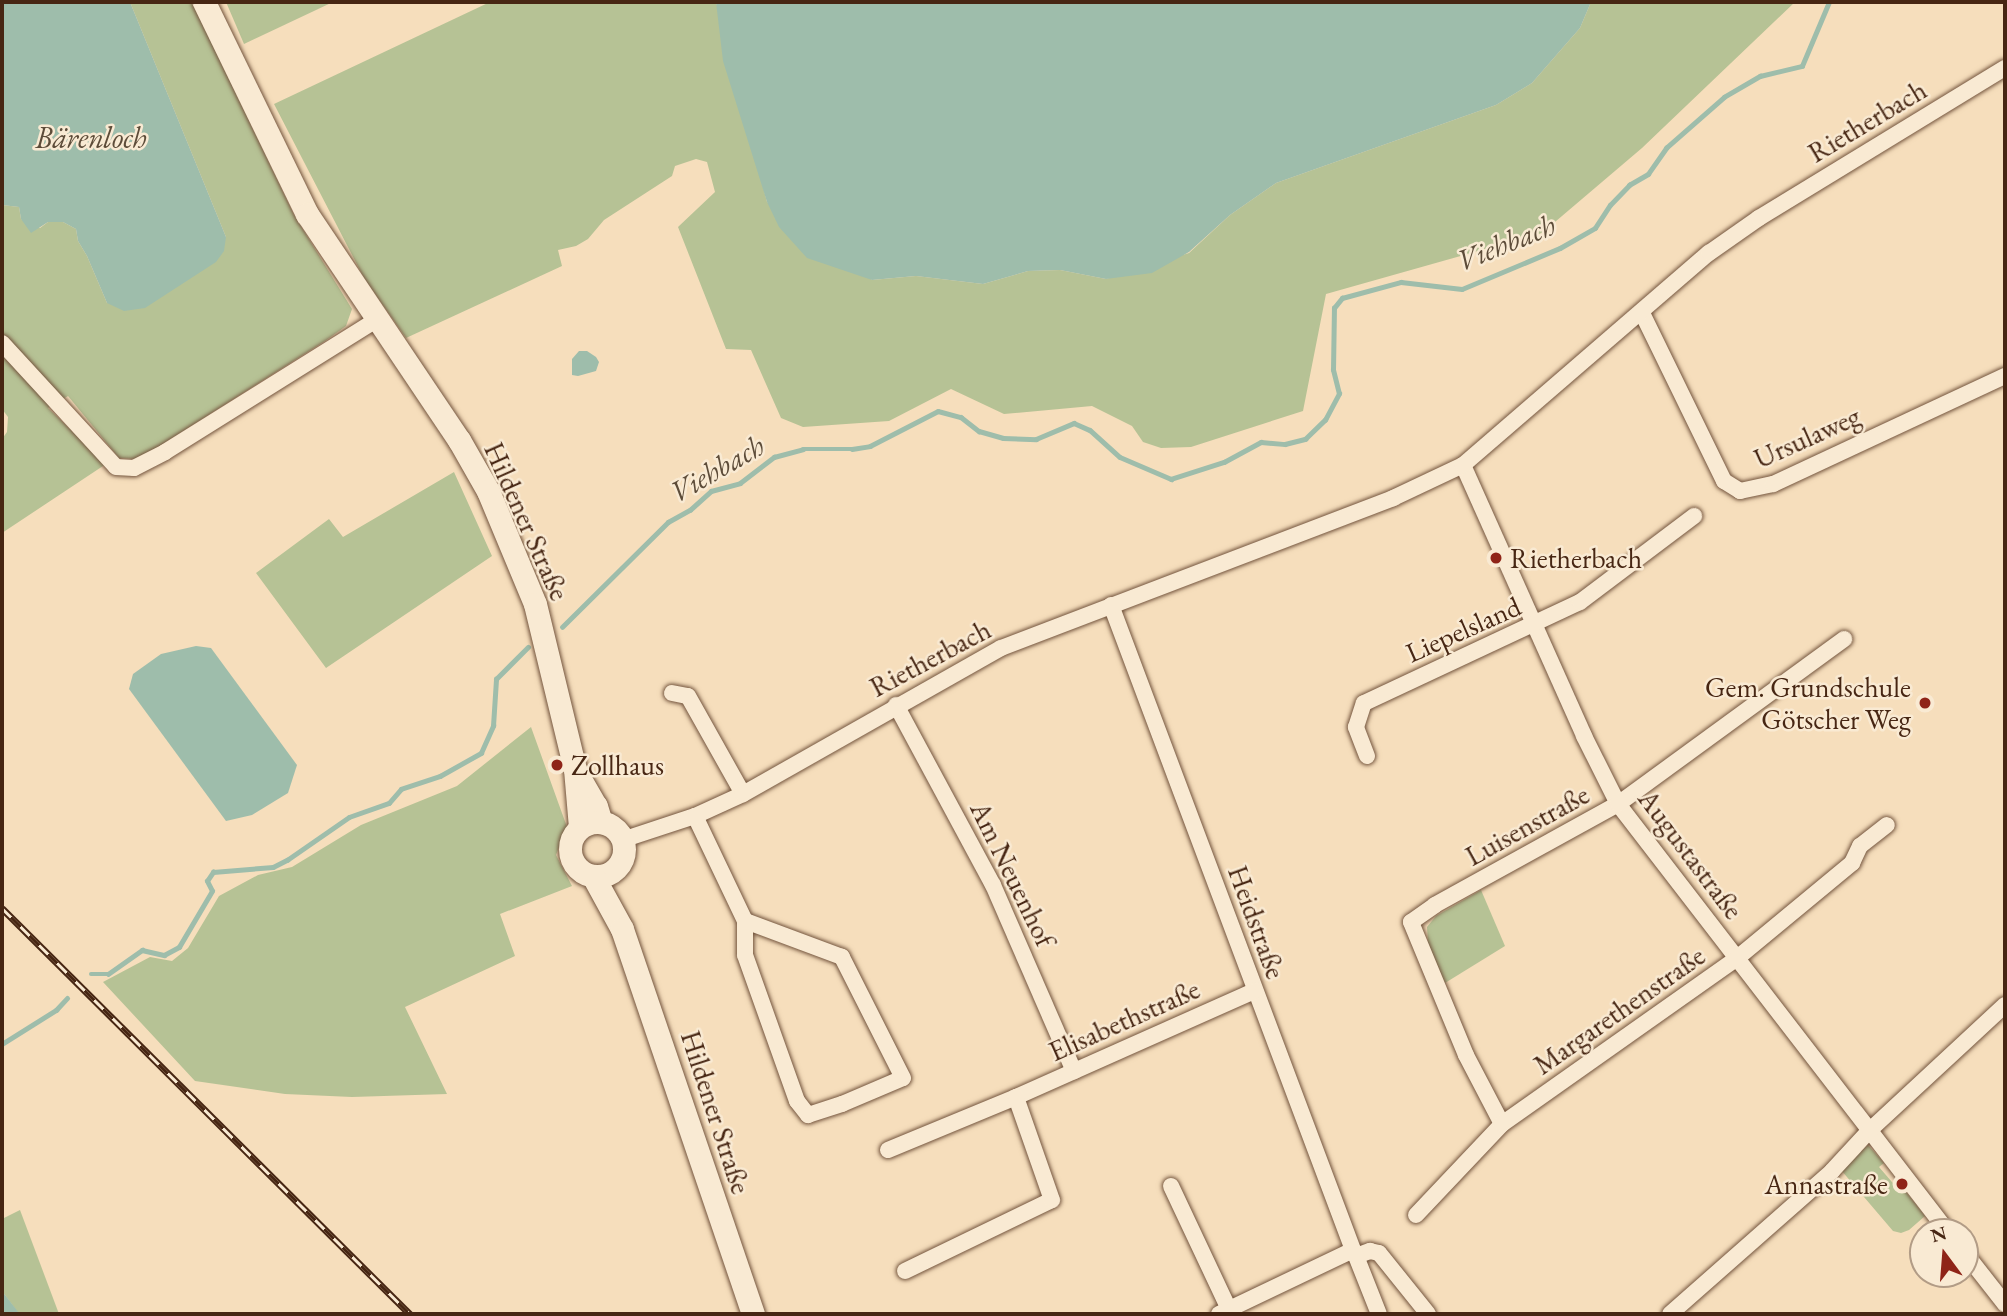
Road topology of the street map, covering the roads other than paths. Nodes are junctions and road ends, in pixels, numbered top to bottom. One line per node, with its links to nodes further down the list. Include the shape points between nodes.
1 (204, 2): 4 (main road, Hildener Straße, via 307,214)
2 (2005, 68): 3 (street, Rietherbach, via 1759,218 1709,253)
3 (1642, 313): 6 (street, Ursulaweg, via 1724,481 1740,491 1773,484); 7 (street, Rietherbach)
4 (376, 320): 5 (street, via 134,468 116,467); 18 (main road, Hildener Straße, via 488,491 535,604)
5 (2, 343)
6 (2005, 376)
7 (1463, 465): 9 (street, Rietherbach, via 1393,498); 10 (street, Augustastraße)
8 (1693, 516): 10 (street, Liepelsland, via 1580,602)
9 (1111, 605): 13 (street, Rietherbach, via 1001,648); 24 (street, Heidstraße)
10 (1535, 626): 14 (street, Liepelsland, via 1364,703 1356,727); 16 (street, Augustastraße)
11 (1844, 639): 16 (street, Luisenstraße)
12 (673, 693): 15 (street, via 688,696)
13 (896, 705): 15 (street, Rietherbach); 26 (street, Am Neuenhof, via 993,885)
14 (1367, 756)
15 (743, 794): 17 (street, Rietherbach)
16 (1618, 804): 23 (street, Augustastraße); 28 (street, Luisenstraße, via 1411,922 1466,1055)
17 (695, 816): 20 (street, Rietherbach); 22 (street)
18 (591, 825): 20 (main road, via 616,830); 21 (main road, via 571,838 572,862)
19 (1887, 825): 23 (street, Margarethenstraße, via 1860,846 1852,863)
20 (622, 840): 21 (main road, via 621,863)
21 (604, 873): 39 (main road, Hildener Straße)
22 (745, 921): 22 (street, via 745,955 797,1101 808,1115 903,1078 842,957)
23 (1737, 959): 28 (street, Margarethenstraße); 29 (street, Augustastraße)
24 (1254, 990): 26 (street, Elisabethstraße); 34 (street, Heidstraße)
25 (2005, 1005): 29 (street)
26 (1074, 1071): 27 (street, Elisabethstraße)
27 (1016, 1097): 30 (street, Elisabethstraße); 35 (street, via 1052,1200)
28 (1502, 1124): 32 (street, Margarethenstraße)
29 (1870, 1130): 33 (street, Augustastraße); 42 (street, via 1805,1196)
30 (888, 1150)
31 (1171, 1186): 38 (street)
32 (1416, 1215)
33 (1937, 1218)
34 (1355, 1253): 38 (street); 40 (street, Heidstraße); 41 (street, via 1379,1253)
35 (905, 1271)
36 (1979, 1271): 37 (street)
37 (2005, 1304)
38 (1224, 1312)
39 (753, 1314)
40 (1379, 1314)
41 (1428, 1314)
42 (1670, 1314)

